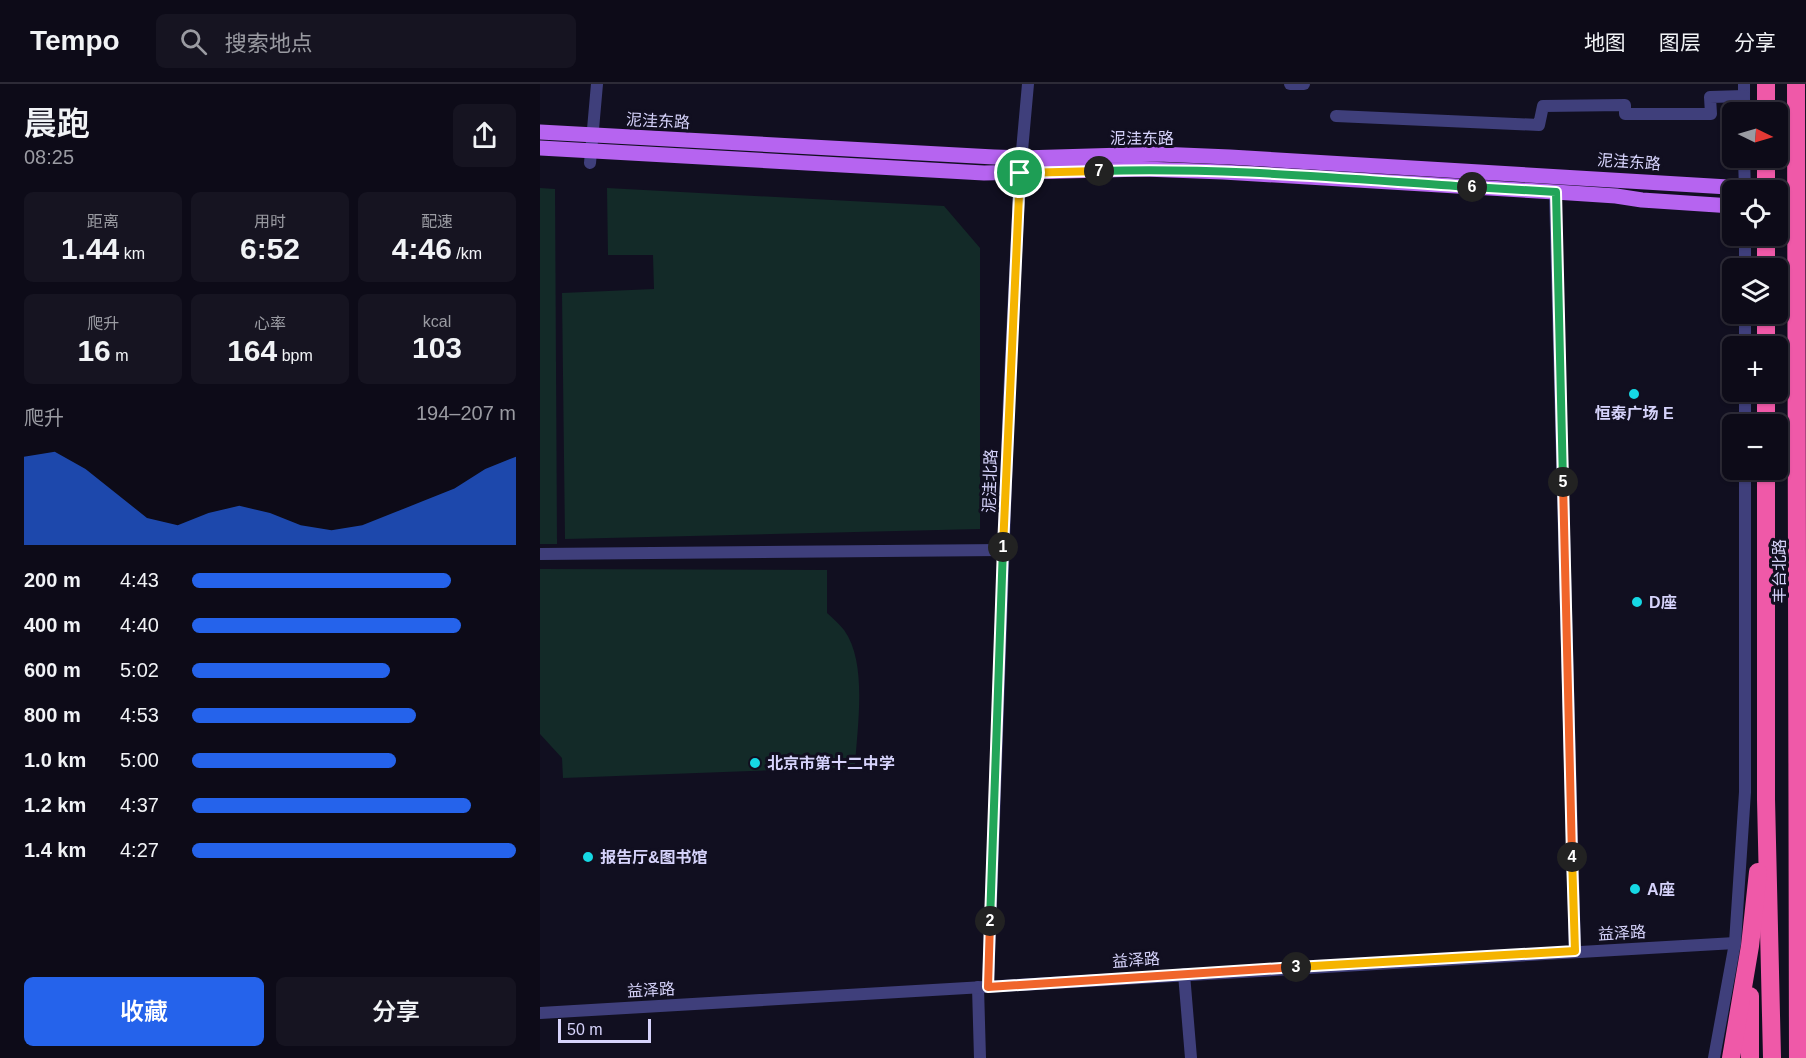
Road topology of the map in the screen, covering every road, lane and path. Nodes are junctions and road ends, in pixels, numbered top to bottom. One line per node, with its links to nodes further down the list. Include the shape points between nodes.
1 (597, 84): 12 (street)
2 (1028, 84): 13 (street, 泥洼北路)
3 (1290, 84): 4 (street)
4 (1304, 84)
5 (1766, 84): 8 (highway)
6 (1796, 84): 20 (highway, 丰台北路)
7 (1744, 90): 9 (street, via 1710,97 1711,114 1625,114 1625,105 1543,106 1539,124)
8 (1766, 102)
9 (1336, 116)
10 (540, 132): 12 (main road, 泥洼东路)
11 (540, 148): 12 (main road, 泥洼东路)
12 (591, 149): 13 (main road, 泥洼东路)
13 (1021, 166): 14 (main road, 泥洼东路, via 1158,154); 16 (main road, 泥洼东路, via 1200,171); 23 (street, 泥洼北路)
14 (1704, 185): 15 (main road, 泥洼东路); 17 (main road, via 1707,194 1703,198)
15 (1722, 187)
16 (1556, 192): 17 (main road, 泥洼东路); 28 (street)
17 (1616, 196): 18 (main road, 泥洼东路)
18 (1722, 205)
19 (1806, 366): 20 (highway)
20 (1798, 387): 26 (highway, 丰台北路)
21 (1745, 480): 27 (street, 丰台北路)
22 (1766, 480): 25 (highway, 丰台北路)
23 (1002, 550): 24 (street); 31 (street, 泥洼北路)
24 (540, 554)
25 (1766, 799): 27 (highway); 38 (highway, 丰台北路)
26 (1799, 928): 29 (highway); 39 (highway, 丰台北路)
27 (1742, 944): 28 (street, 益泽路); 35 (street, 丰台北路); 36 (highway); 37 (highway)
28 (1575, 951): 30 (street, 益泽路)
29 (1806, 964)
30 (1184, 974): 31 (street, 益泽路); 34 (street)
31 (983, 987): 32 (street, 益泽路); 33 (street, 泥洼北路)
32 (540, 1012)
33 (980, 1058)
34 (1191, 1058)
35 (1714, 1058)
36 (1731, 1058)
37 (1750, 1058)
38 (1772, 1058)
39 (1798, 1058)

